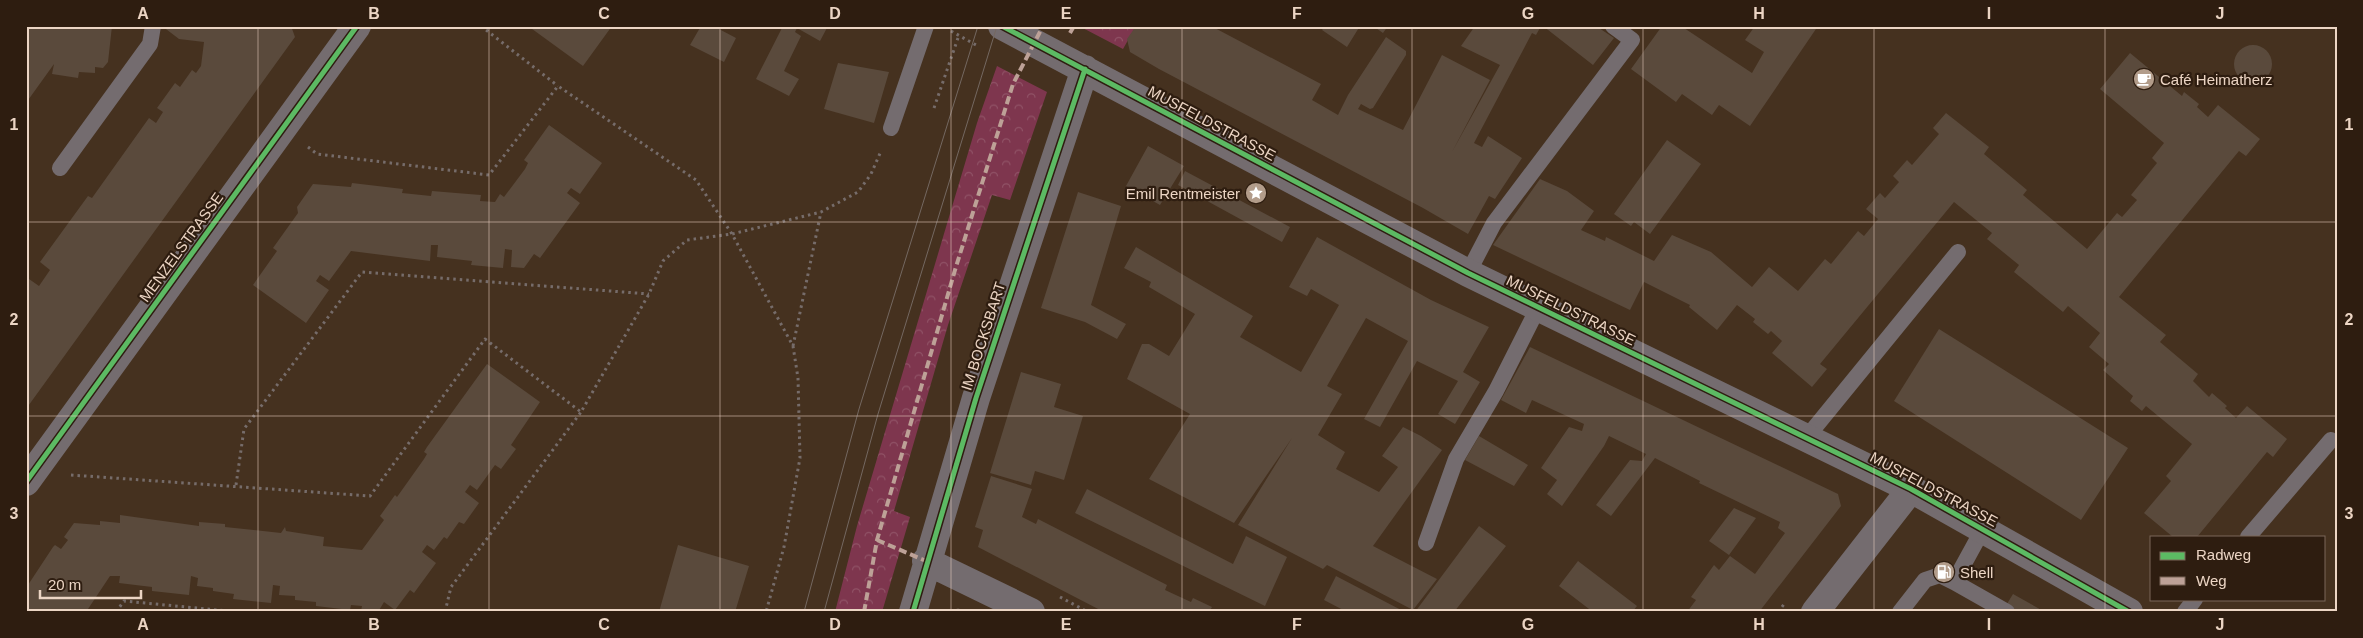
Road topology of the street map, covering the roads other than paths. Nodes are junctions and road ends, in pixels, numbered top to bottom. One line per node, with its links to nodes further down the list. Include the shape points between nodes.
1 (153, 26): 8 (lane, via 150,44)
2 (357, 26): 14 (street, MENZELSTRASSE)
3 (926, 26): 7 (lane)
4 (1002, 26): 6 (street, MUSFELDSTRASSE)
5 (1613, 26): 10 (lane, via 1632,40 1494,223)
6 (1085, 69): 10 (street, MUSFELDSTRASSE); 19 (street, IM BOCKSBART)
7 (891, 128)
8 (60, 168)
9 (1958, 252): 12 (lane)
10 (1468, 273): 11 (street, MUSFELDSTRASSE)
11 (1538, 308): 12 (street, MUSFELDSTRASSE); 18 (lane, via 1496,392 1456,459)
12 (1807, 437): 15 (street, MUSFELDSTRASSE)
13 (2331, 440): 17 (lane)
14 (26, 482)
15 (1911, 489): 16 (street, MUSFELDSTRASSE); 26 (street)
16 (1983, 529): 20 (lane); 23 (street, MUSFELDSTRASSE)
17 (2249, 536)
18 (1426, 543)
19 (926, 561): 24 (street, IM BOCKSBART); 25 (street)
20 (1954, 582): 22 (lane); 27 (lane, via 1940,575 1925,580)
21 (2194, 600): 29 (lane)
22 (1987, 607): 28 (lane)
23 (2116, 608)
24 (913, 612)
25 (1031, 612)
26 (1815, 612)
27 (1900, 612)
28 (2007, 612)
29 (2185, 612)

